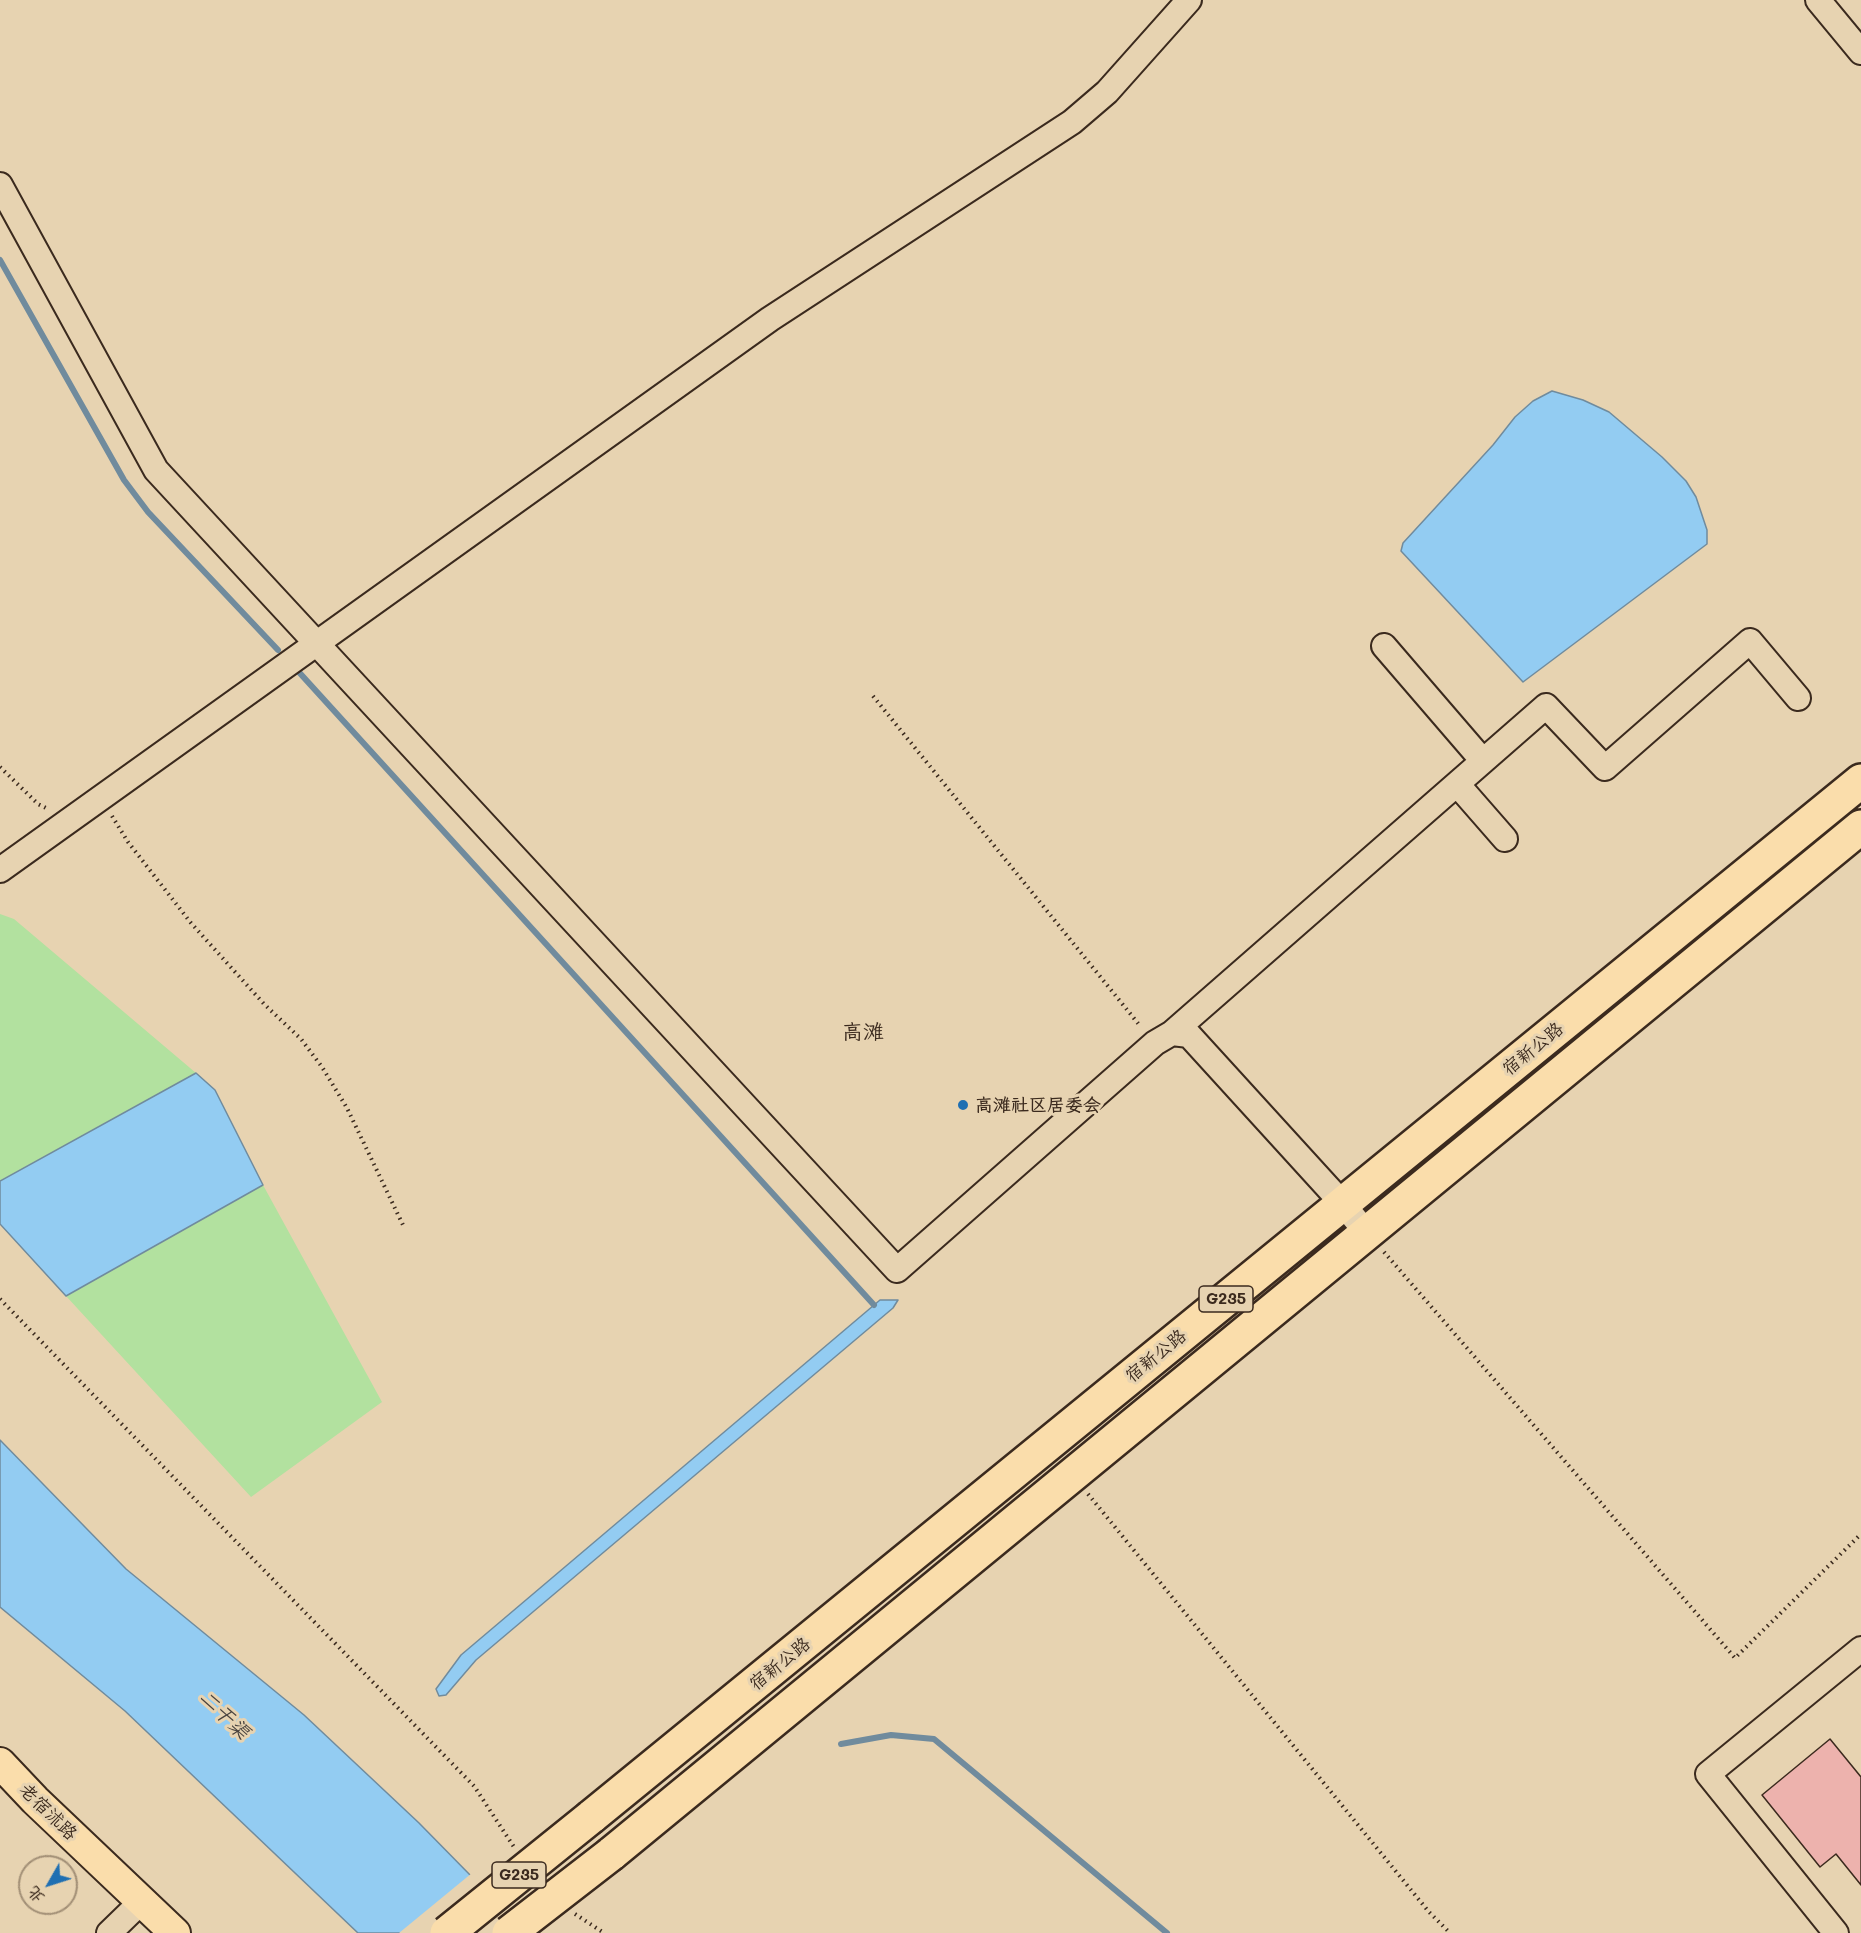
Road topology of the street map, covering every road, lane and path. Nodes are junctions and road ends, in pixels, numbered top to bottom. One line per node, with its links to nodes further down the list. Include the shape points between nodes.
1 (1190, 0): 5 (street, via 1107,92 1072,122 771,319)
2 (1818, 0): 3 (street)
3 (1861, 52)
4 (0, 185): 5 (street, via 156,470)
5 (316, 642): 13 (street); 18 (street, via 897,1270)
6 (1384, 646): 9 (street)
7 (873, 696): 18 (path)
8 (1798, 698): 9 (street, via 1750,641 1605,768 1546,706)
9 (1483, 761): 12 (street)
10 (0, 767): 14 (path, via 38,804)
11 (1861, 781): 19 (highway, 宿新公路 / G235)
12 (1457, 784): 16 (street); 18 (street)
13 (100, 798): 14 (street); 20 (path, via 128,842 191,923 301,1039 322,1067 347,1108)
14 (71, 820): 17 (street)
15 (1861, 827): 21 (highway, 宿新公路 / G235)
16 (1505, 839)
17 (0, 870)
18 (1163, 1038): 19 (street, via 1189,1035)
19 (1343, 1204): 21 (street); 32 (highway, 宿新公路 / G235, bridge)
20 (403, 1226)
21 (1365, 1232): 23 (highway, 宿新公路 / G235); 24 (path, via 1735,1658)
22 (0, 1299): 27 (path, via 474,1786)
23 (1071, 1474): 33 (highway, 宿新公路 / G235, bridge, via 611,1854); 35 (path)
24 (1861, 1534)
25 (1861, 1649): 36 (street, via 1708,1774)
26 (0, 1763): 28 (main road, 老宿沭路)
27 (520, 1856)
28 (142, 1901): 30 (street); 31 (main road, 老宿沭路)
29 (574, 1913): 34 (path)
30 (109, 1933)
31 (176, 1933)
32 (447, 1933)
33 (509, 1933)
34 (604, 1933)
35 (1450, 1933)
36 (1836, 1933)

